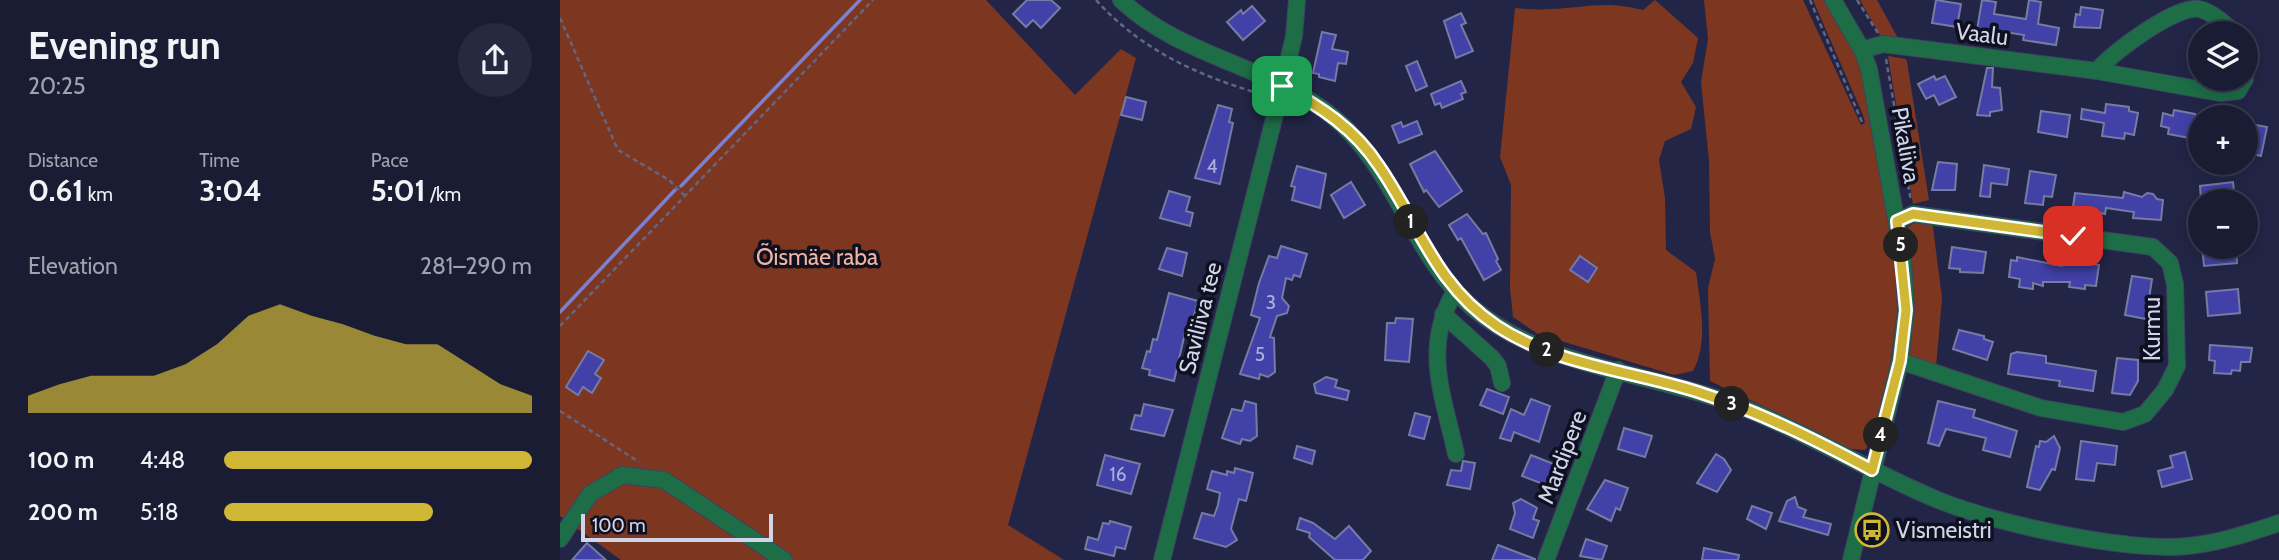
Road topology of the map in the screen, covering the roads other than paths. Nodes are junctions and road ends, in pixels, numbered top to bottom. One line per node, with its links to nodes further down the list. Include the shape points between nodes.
1 (1121, 0): 10 (street, via 1157,29)
2 (1297, 0): 10 (street, Saviliiva tee)
3 (1833, 0): 5 (street, Pikaliiva)
4 (2220, 21): 6 (street, via 2199,9 2181,11 2109,57)
5 (1862, 50): 6 (street, Vaalu, via 1883,44); 11 (street, Pikaliiva)
6 (2097, 71): 7 (street, Vaalu)
7 (2188, 87)
8 (2209, 91): 9 (street, Vaalu)
9 (2238, 91)
10 (1281, 92): 12 (street, via 1331,114 1365,147); 23 (street, Saviliiva tee)
11 (1897, 221): 14 (street, Pikaliiva, via 1906,310); 14 (street, Kurmu, via 1913,214 2154,247 2170,263 2175,284 2177,366 2145,414 2123,422 2041,408)
12 (1455, 290): 13 (street); 15 (street, via 1497,326 1525,342)
13 (1443, 314): 16 (street, via 1498,366); 17 (street, via 1438,327 1437,368)
14 (1900, 361): 18 (street, Pikaliiva)
15 (1618, 370): 18 (street, via 1730,403); 24 (street, Mardipere)
16 (1502, 383)
17 (1456, 454)
18 (1872, 470): 21 (street, via 1940,501 1988,516); 25 (street, Pikaliiva)
19 (2279, 523): 21 (street, via 2221,541)
20 (560, 539): 22 (street, via 590,494 622,475 664,480)
21 (2153, 553)
22 (775, 557)
23 (1162, 560)
24 (1546, 560)
25 (1851, 560)

